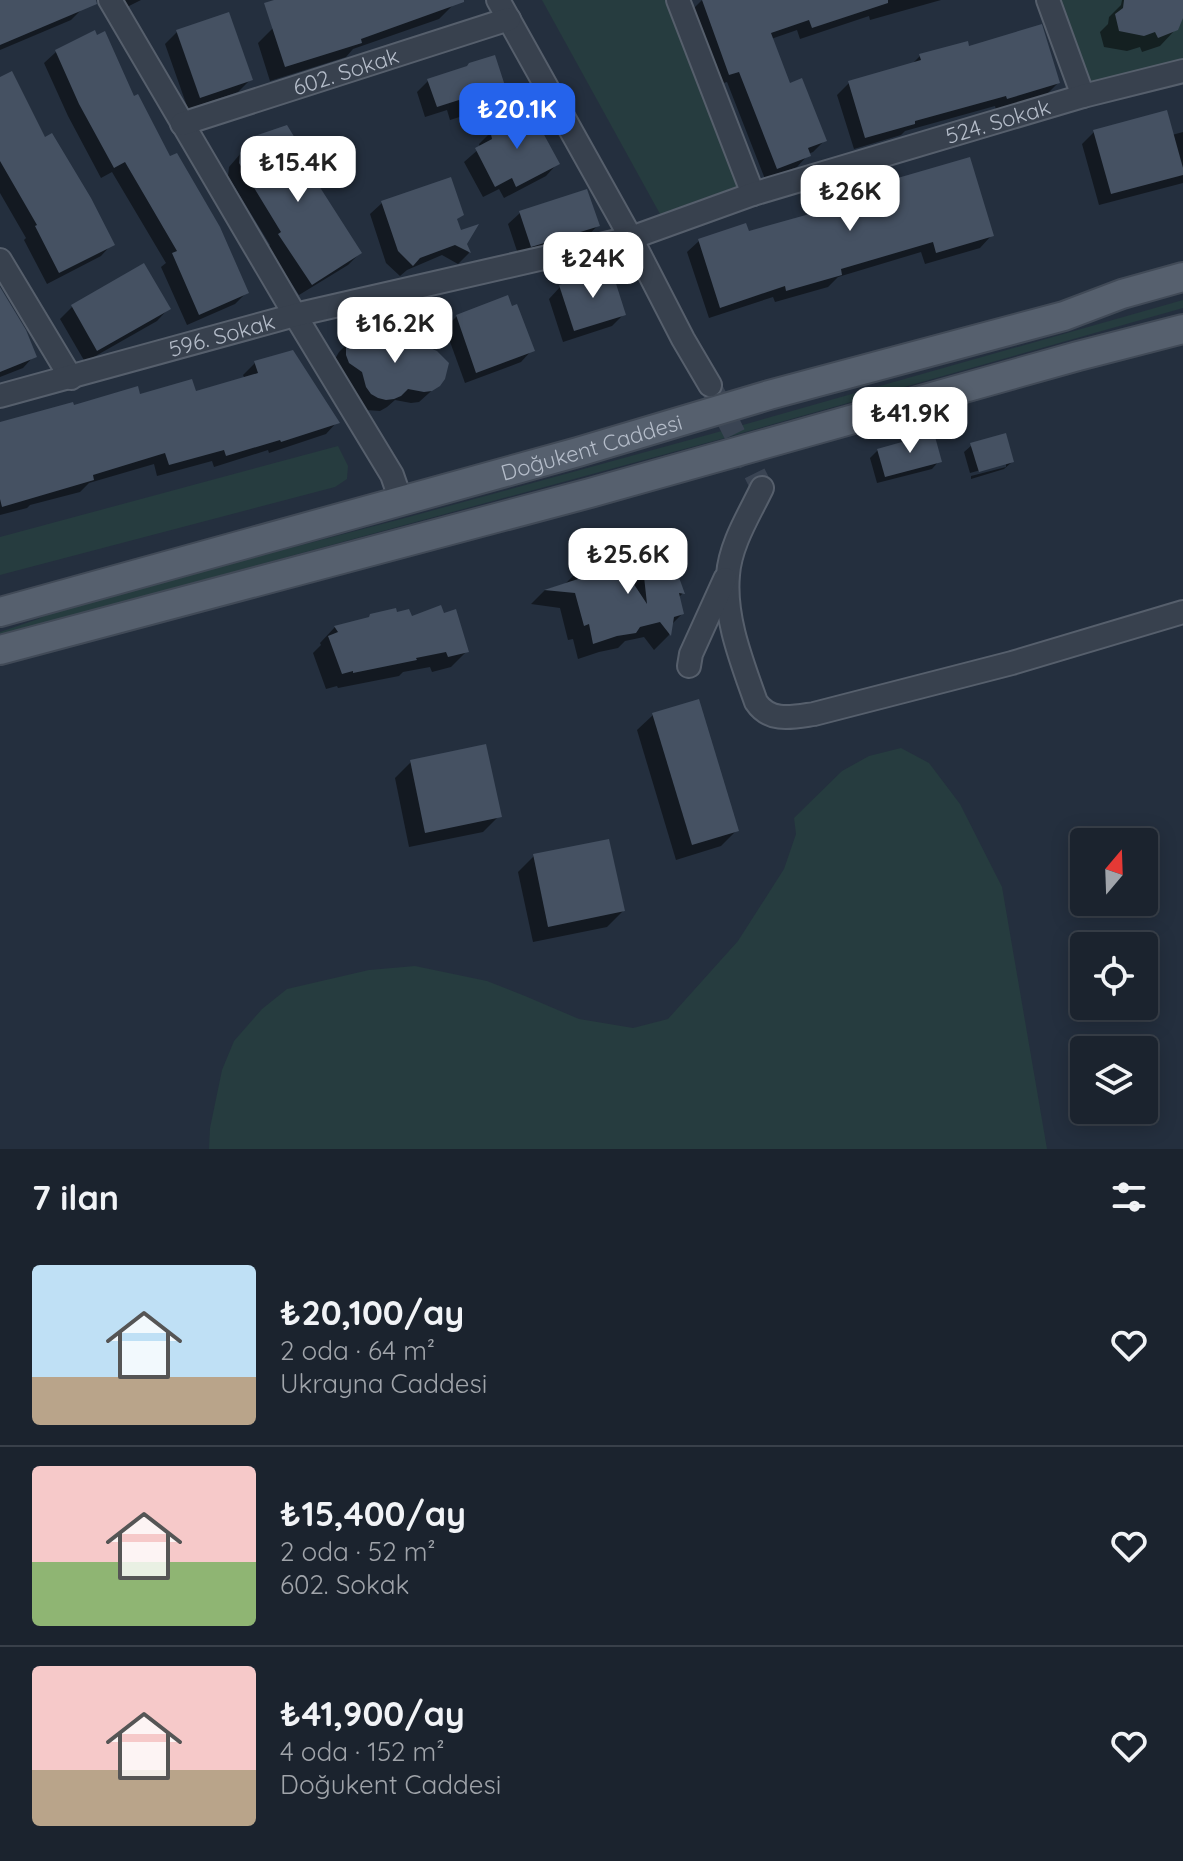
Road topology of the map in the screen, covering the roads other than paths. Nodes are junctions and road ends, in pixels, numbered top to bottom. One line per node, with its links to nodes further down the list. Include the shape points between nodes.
1 (110, 0): 7 (street)
2 (678, 0): 8 (street)
3 (1048, 0): 6 (street)
4 (504, 10): 7 (street, 602. Sokak); 9 (street)
5 (1183, 71): 6 (street, 524. Sokak)
6 (1083, 96): 8 (street, 524. Sokak)
7 (182, 124): 12 (street)
8 (753, 194): 9 (street, 524. Sokak)
9 (631, 238): 12 (street, 596. Sokak); 15 (street)
10 (0, 260): 14 (street)
11 (1183, 277): 18 (main road, Doğukent Caddesi, via 1064,316)
12 (295, 315): 14 (street, 596. Sokak); 18 (street, via 392,475)
13 (1183, 329): 22 (main road, Doğukent Caddesi)
14 (71, 378): 16 (street, 596. Sokak)
15 (710, 385)
16 (0, 396)
17 (762, 488): 19 (street)
18 (401, 501): 20 (main road, Doğukent Caddesi)
19 (728, 574): 21 (street, via 738,650 756,702 766,713 785,718 1012,663); 23 (street)
20 (0, 612)
21 (1183, 612)
22 (0, 650)
23 (689, 666)

